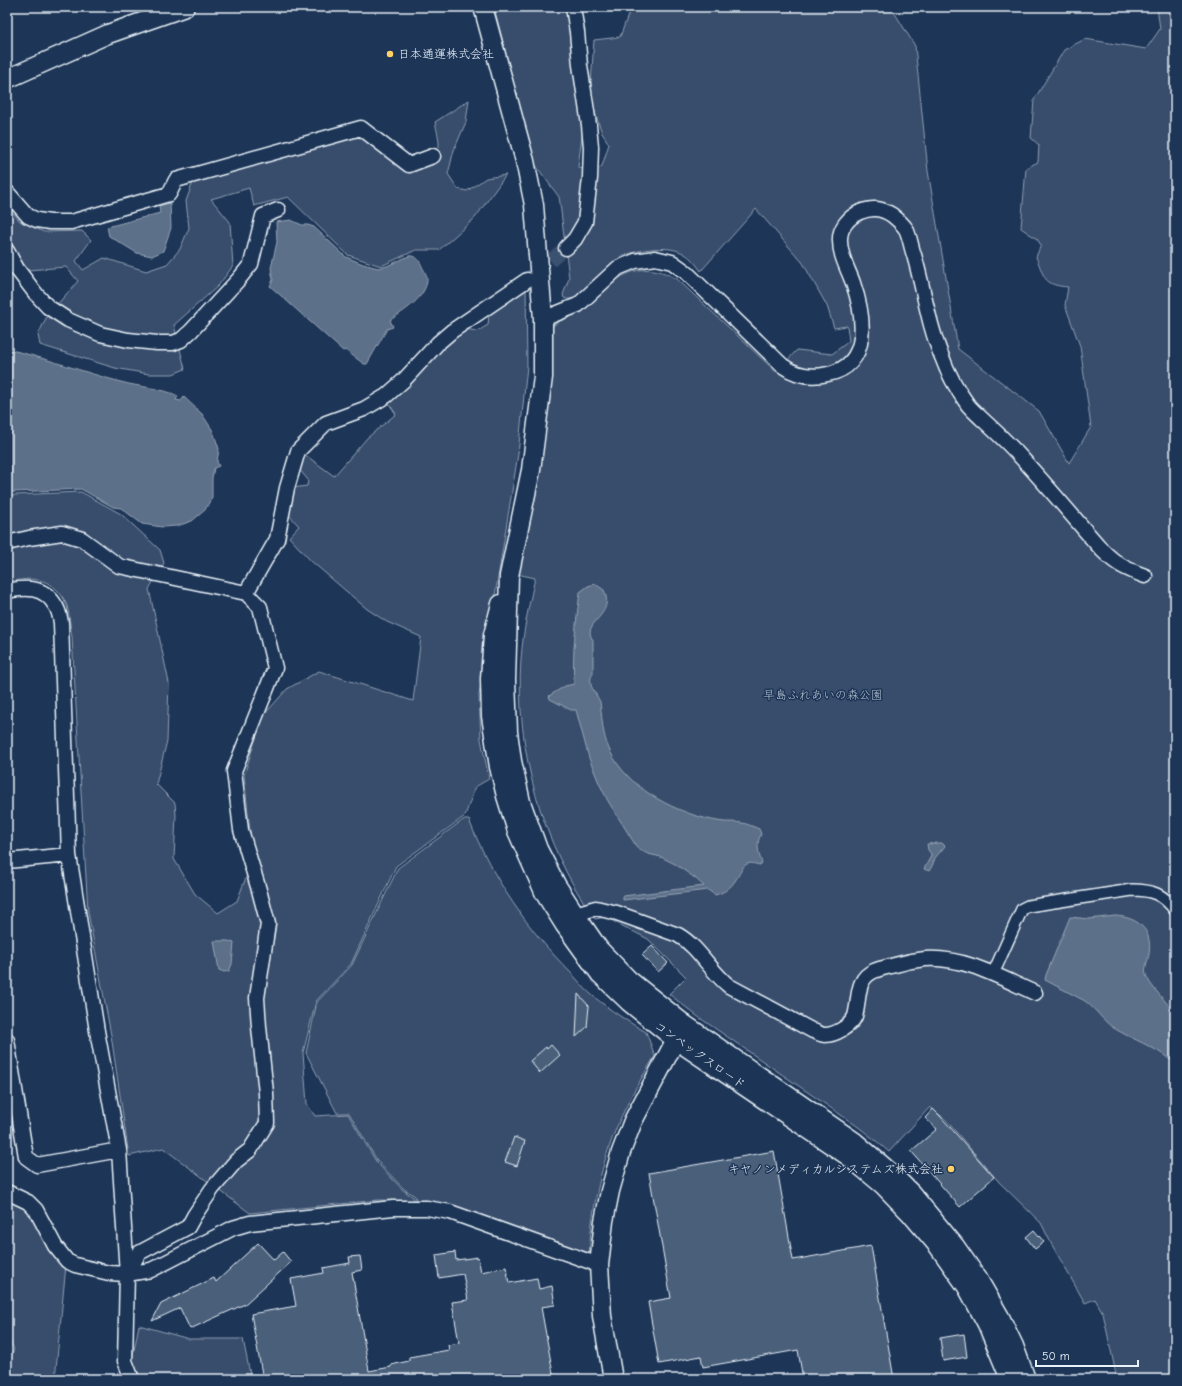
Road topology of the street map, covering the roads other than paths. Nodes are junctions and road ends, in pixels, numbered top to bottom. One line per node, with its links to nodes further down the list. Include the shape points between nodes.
1 (185, 7): 4 (street, via 108,34)
2 (483, 7): 11 (street, via 525,161 534,205)
3 (573, 7): 8 (street, via 591,147 584,222 575,239)
4 (7, 79)
5 (433, 156): 6 (street, via 409,165 361,128 176,180 169,194 71,222 50,222 28,216)
6 (7, 192)
7 (278, 210): 9 (street, via 263,216 251,264 191,331 173,343 128,340 100,334 68,320 48,307 36,294)
8 (566, 248)
9 (7, 251)
10 (527, 280): 16 (street, via 452,331 386,396 364,409 326,423 298,451 287,488 277,539)
11 (543, 319): 13 (street, via 543,377 531,470); 14 (street, via 578,305 618,268 635,261 655,258 672,262 686,272 792,373 805,376 834,373 848,365 856,356 862,342 859,303 842,254 839,240 841,233 854,215 866,209 885,210 898,219 906,230 935,343 947,370 969,406 1017,453 1114,562)
12 (7, 543): 16 (street, via 62,533 82,539 119,566)
13 (509, 576): 20 (street, コンベックスロード, via 506,680 512,761 521,802 538,849); 24 (street, コンベックスロード, via 493,635 491,716 504,789 517,831 545,894 600,974 629,1002)
14 (1145, 576)
15 (7, 591): 17 (street, via 22,588 37,590 48,596 56,605 61,623)
16 (246, 593): 29 (street, via 260,608 275,668 234,771 241,830 268,924 257,998 267,1123 250,1150 212,1189 188,1227 139,1253)
17 (68, 856): 18 (street); 26 (street)
18 (7, 861)
19 (1175, 910): 21 (street, via 1161,896 1142,890 1028,906 1022,909)
20 (575, 914): 21 (street, via 596,908 678,935 687,940 729,986 826,1035 834,1033 852,1021 860,986 874,971 925,959 960,962); 23 (street, コンベックスロード, via 599,949 629,980)
21 (993, 974): 22 (street)
22 (1035, 993)
23 (684, 1024): 24 (street); 33 (street, コンベックスロード, via 855,1142 911,1193 955,1246 978,1279 1014,1346)
24 (676, 1040): 28 (street, via 633,1121 621,1152 604,1221); 32 (street, コンベックスロード, via 848,1156 883,1184 938,1246 967,1287)
25 (7, 1045): 26 (street, via 26,1157 37,1165)
26 (119, 1150): 29 (street)
27 (7, 1192): 29 (street, via 28,1202 36,1210 55,1246 67,1261 75,1266)
28 (599, 1265): 29 (street, via 450,1212 427,1208 393,1208 250,1223 233,1228 151,1270); 31 (street, via 602,1316)
29 (127, 1274): 30 (street, via 125,1361)
30 (132, 1379)
31 (613, 1379)
32 (1010, 1379)
33 (1026, 1379)

